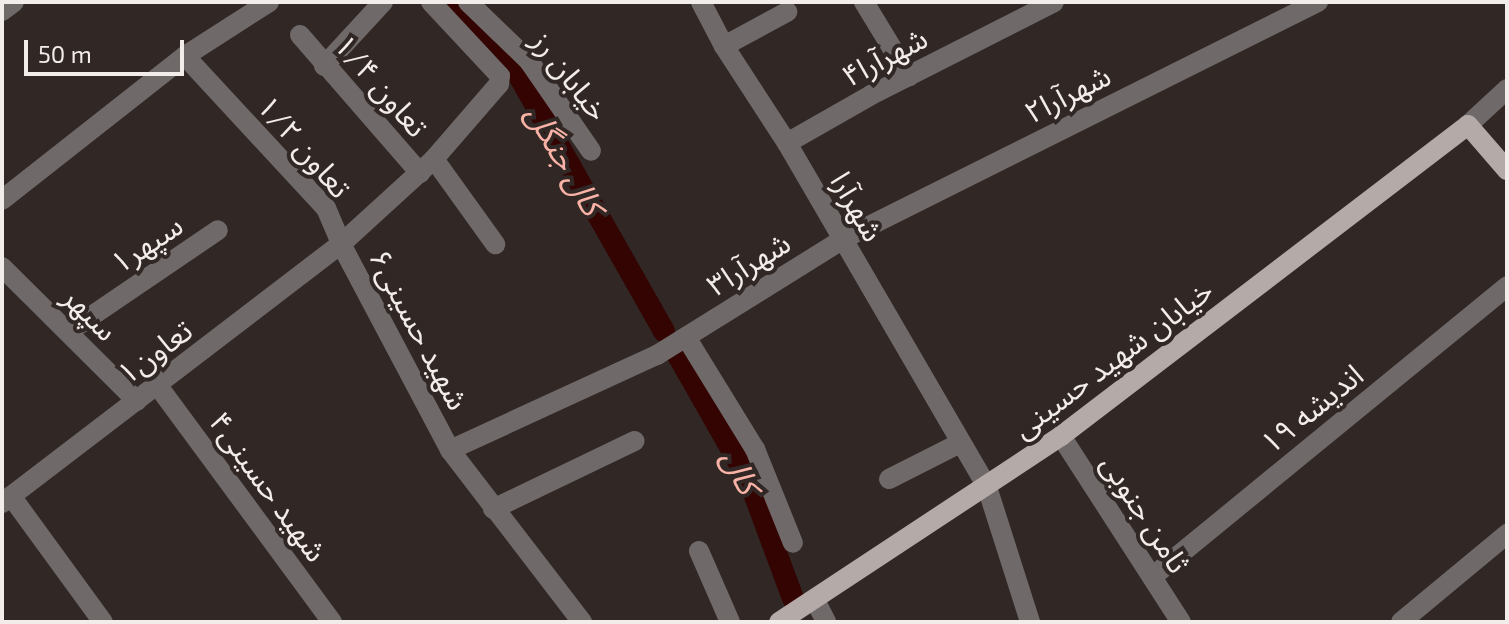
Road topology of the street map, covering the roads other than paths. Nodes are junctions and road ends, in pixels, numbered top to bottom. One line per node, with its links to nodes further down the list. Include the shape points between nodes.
1 (14, 2): 10 (street)
2 (269, 2): 14 (street)
3 (383, 2): 15 (street)
4 (431, 2): 21 (street, شهید حسینی۶, via 497,68 499,84)
5 (468, 2): 20 (street, خیابان رز, via 529,61)
6 (701, 2): 13 (street, شهرآرا)
7 (864, 2): 16 (street)
8 (1054, 2): 16 (street, شهرآرا۴)
9 (1318, 2): 25 (street, شهرآرا۲)
10 (2, 11)
11 (787, 12): 13 (street)
12 (300, 35): 15 (street, تعاون ۱/۴)
13 (724, 46): 19 (street, شهرآرا)
14 (185, 56): 23 (street); 26 (street, تعاون ۱/۲, via 326,208)
15 (324, 66): 21 (street, تعاون ۱/۴)
16 (909, 76): 19 (street, شهرآرا۴)
17 (1507, 89): 18 (street)
18 (1468, 125): 22 (main road); 34 (main road, خیابان شهید حسینی)
19 (787, 143): 25 (street, شهرآرا)
20 (591, 151)
21 (427, 166): 26 (street, شهید حسینی۶); 27 (street, تعاون ۱/۴)
22 (1507, 170)
23 (2, 200)
24 (218, 230): 30 (street, سپهر۱)
25 (843, 239): 31 (street, شهرآرا۳); 36 (street, شهرآرا)
26 (341, 244): 32 (street, تعاون۱); 37 (street, شهید حسینی۶)
27 (495, 244)
28 (5, 275): 30 (street, سپهر)
29 (1507, 286): 45 (street, اندیشه ۱۹)
30 (68, 332): 33 (street, سپهر)
31 (686, 337): 37 (street, شهرآرا۳); 43 (street, via 755,449)
32 (158, 386): 33 (street, تعاون۱); 48 (street, شهید حسینی۴)
33 (137, 401): 40 (street, تعاون۱)
34 (1061, 436): 39 (main road, خیابان شهید حسینی); 45 (street, ثامن جنوبی)
35 (634, 441): 41 (street)
36 (960, 443): 38 (street); 39 (street, شهرآرا)
37 (450, 450): 41 (street, شهید حسینی۶)
38 (889, 479)
39 (987, 487): 46 (main road, خیابان شهید حسینی); 53 (street, شهرآرا)
40 (6, 499): 47 (street)
41 (493, 509): 49 (street, شهید حسینی۶)
42 (1507, 534): 55 (street)
43 (793, 543)
44 (699, 551): 50 (street)
45 (1152, 577): 54 (street, ثامن جنوبی)
46 (815, 600): 51 (main road, خیابان شهید حسینی); 52 (street)
47 (103, 622)
48 (332, 622)
49 (582, 622)
50 (730, 622)
51 (779, 622)
52 (826, 622)
53 (1030, 622)
54 (1181, 622)
55 (1401, 622)

